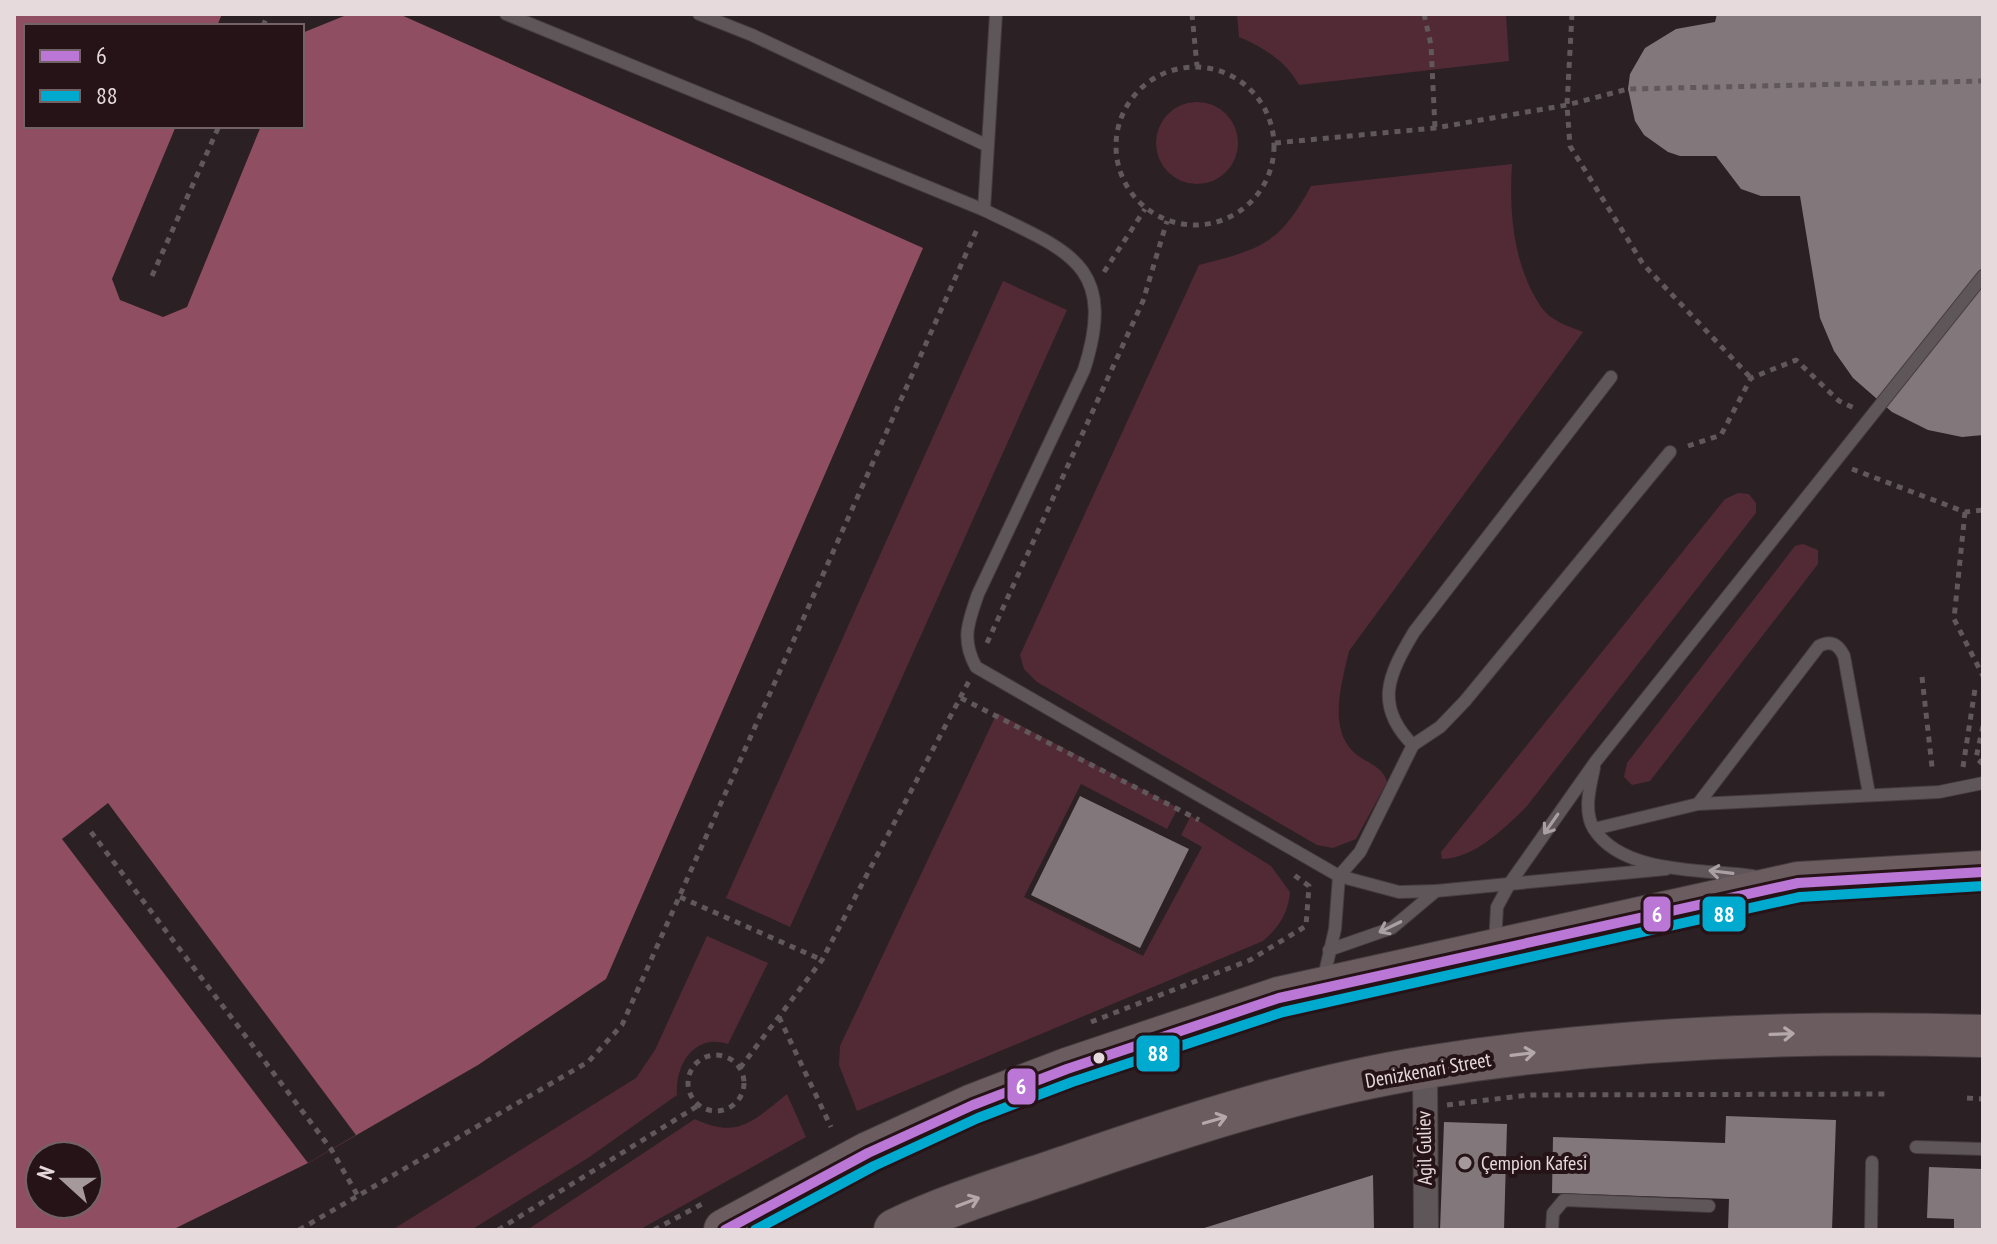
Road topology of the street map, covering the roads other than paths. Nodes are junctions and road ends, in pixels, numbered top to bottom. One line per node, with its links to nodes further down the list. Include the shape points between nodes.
1 (506, 14): 5 (lane)
2 (699, 14): 4 (lane)
3 (996, 14): 4 (lane)
4 (986, 145): 5 (lane)
5 (984, 210): 17 (lane, via 1068,255 1090,278 1096,307 1084,370 968,622 967,649 976,667)
6 (1983, 276): 10 (lane)
7 (1611, 377): 9 (lane, via 1414,632 1392,669 1387,689 1397,729)
8 (1670, 452): 9 (lane, via 1465,701)
9 (1413, 745): 17 (lane, via 1360,852)
10 (1596, 761): 14 (lane, via 1588,806); 18 (lane, one-way to 18)
11 (1983, 783): 12 (lane, via 1939,792)
12 (1869, 794): 13 (lane); 13 (lane, via 1844,656 1831,643 1819,646)
13 (1698, 804): 14 (lane)
14 (1594, 829): 15 (lane, via 1619,851)
15 (1666, 869): 18 (lane); 19 (lane, one-way to 15)
16 (1983, 872): 19 (highway)
17 (1339, 876): 20 (lane, via 1399,892); 22 (lane, via 1335,929)
18 (1510, 883): 20 (lane); 21 (lane, via 1497,907)
19 (1798, 883): 21 (highway)
20 (1436, 891): 22 (lane, one-way to 22, via 1392,928)
21 (1494, 948): 22 (highway)
22 (1325, 968): 29 (highway, via 1178,1030 973,1105)
23 (1983, 1036): 24 (highway, Denizkenari Street, one-way to 23, via 1658,1040 1787,1034)
24 (1425, 1067): 30 (highway, Denizkenari Street, one-way to 24, via 1126,1146 1331,1087); 31 (street, Agil Guliev)
25 (1916, 1147): 26 (lane)
26 (1983, 1149)
27 (1872, 1162): 33 (lane)
28 (1709, 1206): 32 (lane, via 1564,1200 1553,1213)
29 (716, 1216)
30 (895, 1230)
31 (1426, 1230)
32 (1552, 1230)
33 (1871, 1230)

